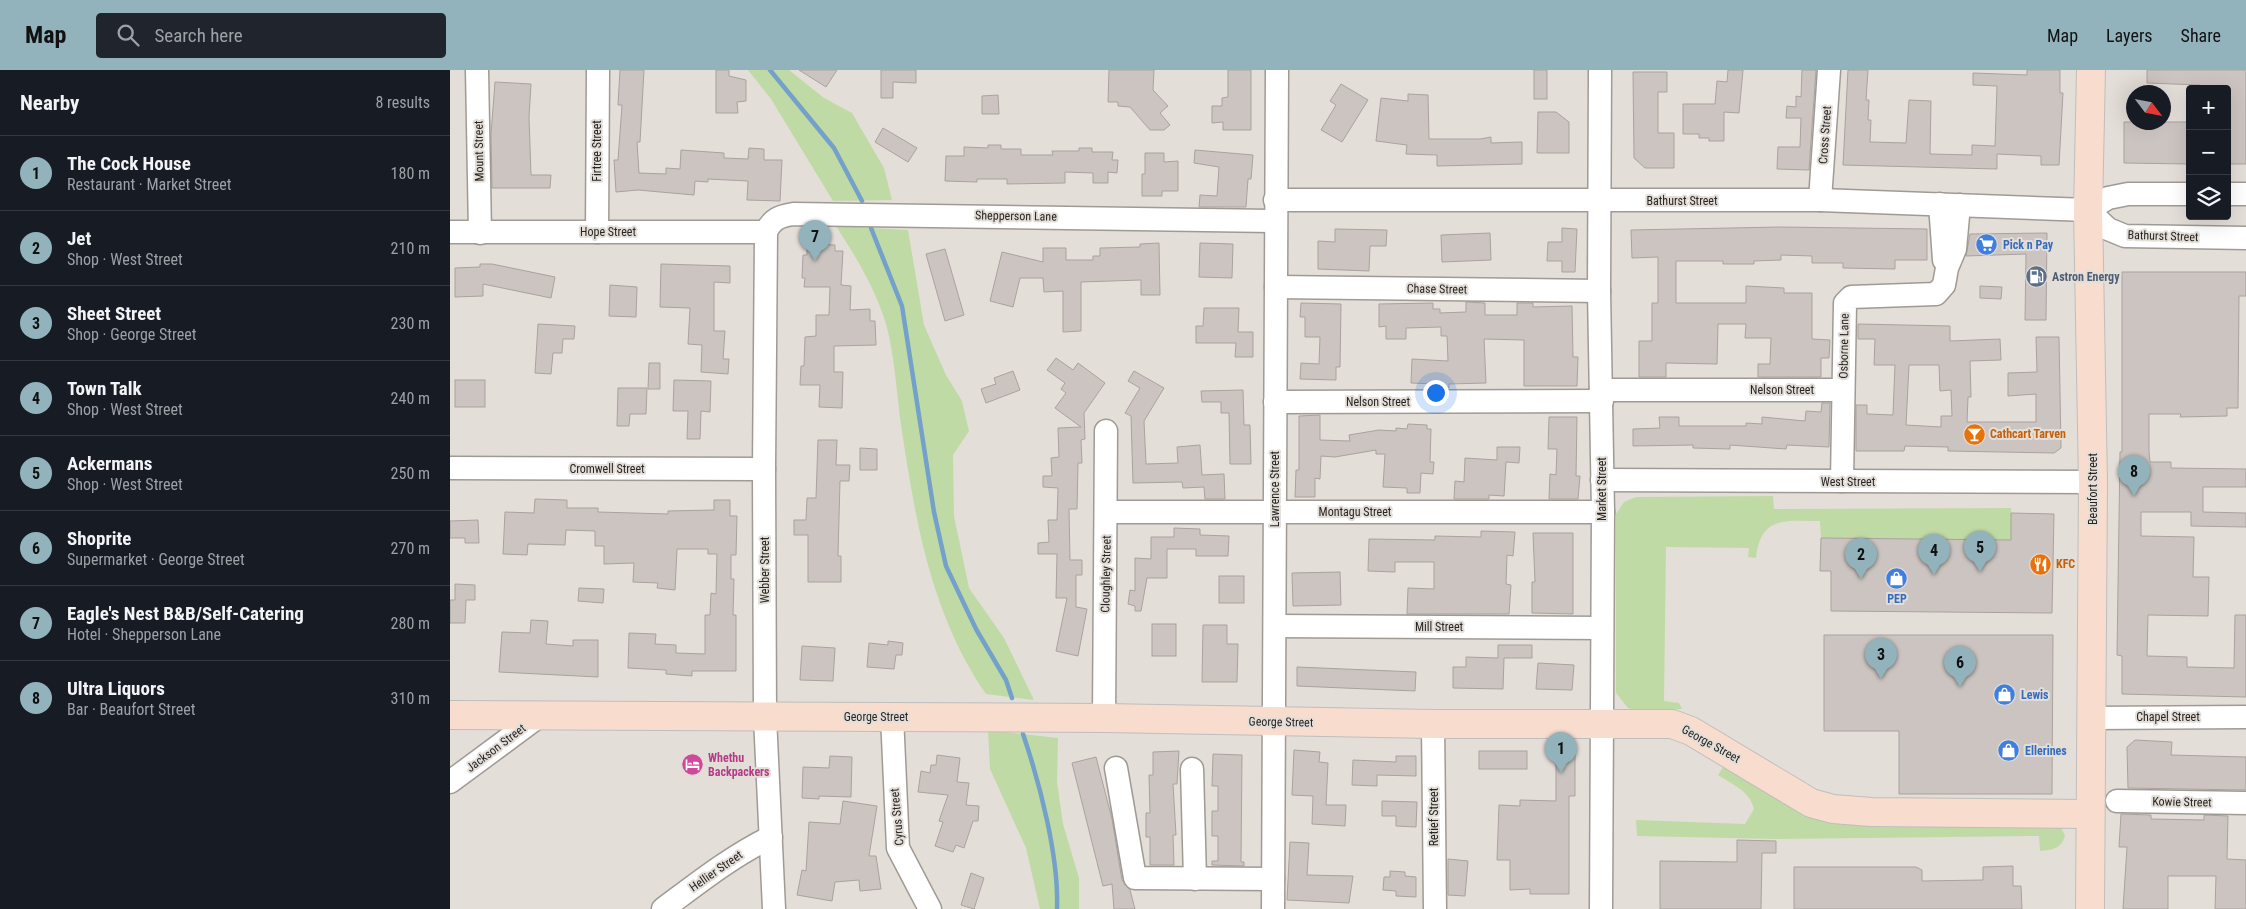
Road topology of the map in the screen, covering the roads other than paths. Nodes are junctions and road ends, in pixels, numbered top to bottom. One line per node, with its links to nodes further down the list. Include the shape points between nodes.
1 (477, 70): 18 (street, Mount Street)
2 (598, 70): 16 (street, Firtree Street)
3 (1277, 70): 14 (street, Lawrence Street)
4 (1600, 70): 11 (street, Market Street)
5 (1829, 70): 10 (street, Cross Street)
6 (2091, 70): 13 (main road, Beaufort Street)
7 (2186, 194): 13 (street, via 2128,194 2108,198)
8 (2231, 194): 9 (street)
9 (2246, 194)
10 (1820, 200): 11 (street, Bathurst Street); 12 (street, Bathurst Street)
11 (1600, 201): 14 (street, Bathurst Street); 21 (street, Market Street)
12 (1949, 205): 13 (street, Bathurst Street); 22 (street, Osborne Lane, via 1956,249 1944,286 1936,294 1851,297 1845,303)
13 (2088, 210): 19 (street, Bathurst Street, via 2108,229 2124,236); 30 (main road, Beaufort Street)
14 (1275, 211): 17 (street, Shepperson Lane, via 793,214 775,219); 20 (street, Lawrence Street)
15 (450, 232): 18 (street, Hope Street)
16 (597, 232): 17 (street, Hope Street); 18 (street, Hope Street)
17 (766, 232): 27 (street, Webber Street)
18 (480, 233)
19 (2246, 238)
20 (1276, 287): 21 (street, Chase Street); 24 (street, Lawrence Street)
21 (1599, 291): 23 (street, Market Street)
22 (1842, 390): 23 (street, Nelson Street); 29 (street, Osborne Lane)
23 (1601, 395): 24 (street, Nelson Street); 28 (street, Market Street)
24 (1275, 402): 32 (street, Lawrence Street)
25 (1106, 431): 31 (street, Cloughley Street)
26 (450, 468): 27 (street, Cromwell Street)
27 (764, 469): 39 (street, Webber Street)
28 (1602, 480): 29 (street, West Street); 33 (street, Market Street)
29 (1842, 482): 30 (street, West Street)
30 (2093, 482): 41 (main road, Beaufort Street)
31 (1107, 512): 32 (street, Montagu Street); 40 (street, Cloughley Street)
32 (1275, 512): 33 (street, Montagu Street); 34 (street, Lawrence Street)
33 (1602, 512): 35 (street, Market Street)
34 (1275, 626): 35 (street, Mill Street); 43 (street, Lawrence Street)
35 (1602, 628): 45 (street, Market Street)
36 (542, 714): 37 (main road, George Street); 39 (main road, George Street); 48 (street, Jackson Street)
37 (450, 715)
38 (892, 716): 39 (main road, George Street); 40 (main road, George Street); 57 (street, Cyrus Street, via 898,848)
39 (766, 717): 52 (street, Webber Street)
40 (1104, 718): 43 (main road, George Street)
41 (2090, 718): 42 (street, Chapel Street); 51 (main road, Beaufort Street)
42 (2246, 718)
43 (1272, 722): 44 (main road, George Street); 53 (street, Lawrence Street)
44 (1433, 724): 45 (main road, George Street); 59 (street, Retief Street)
45 (1601, 724): 51 (main road, George Street, via 1680,726 1811,803 1833,809); 60 (street, Market Street)
46 (1116, 768): 54 (street, via 1133,876 1138,880)
47 (1192, 768): 54 (street)
48 (450, 782)
49 (2117, 801): 50 (street, Kowie Street)
50 (2246, 803)
51 (2089, 814): 61 (main road, Beaufort Street)
52 (771, 837): 55 (street, Hellier Street, via 717,868); 56 (street, Webber Street)
53 (1273, 879): 54 (street); 58 (street, Lawrence Street)
54 (1195, 880)
55 (663, 909)
56 (774, 909)
57 (930, 909)
58 (1273, 909)
59 (1435, 909)
60 (1601, 909)
61 (2090, 909)

